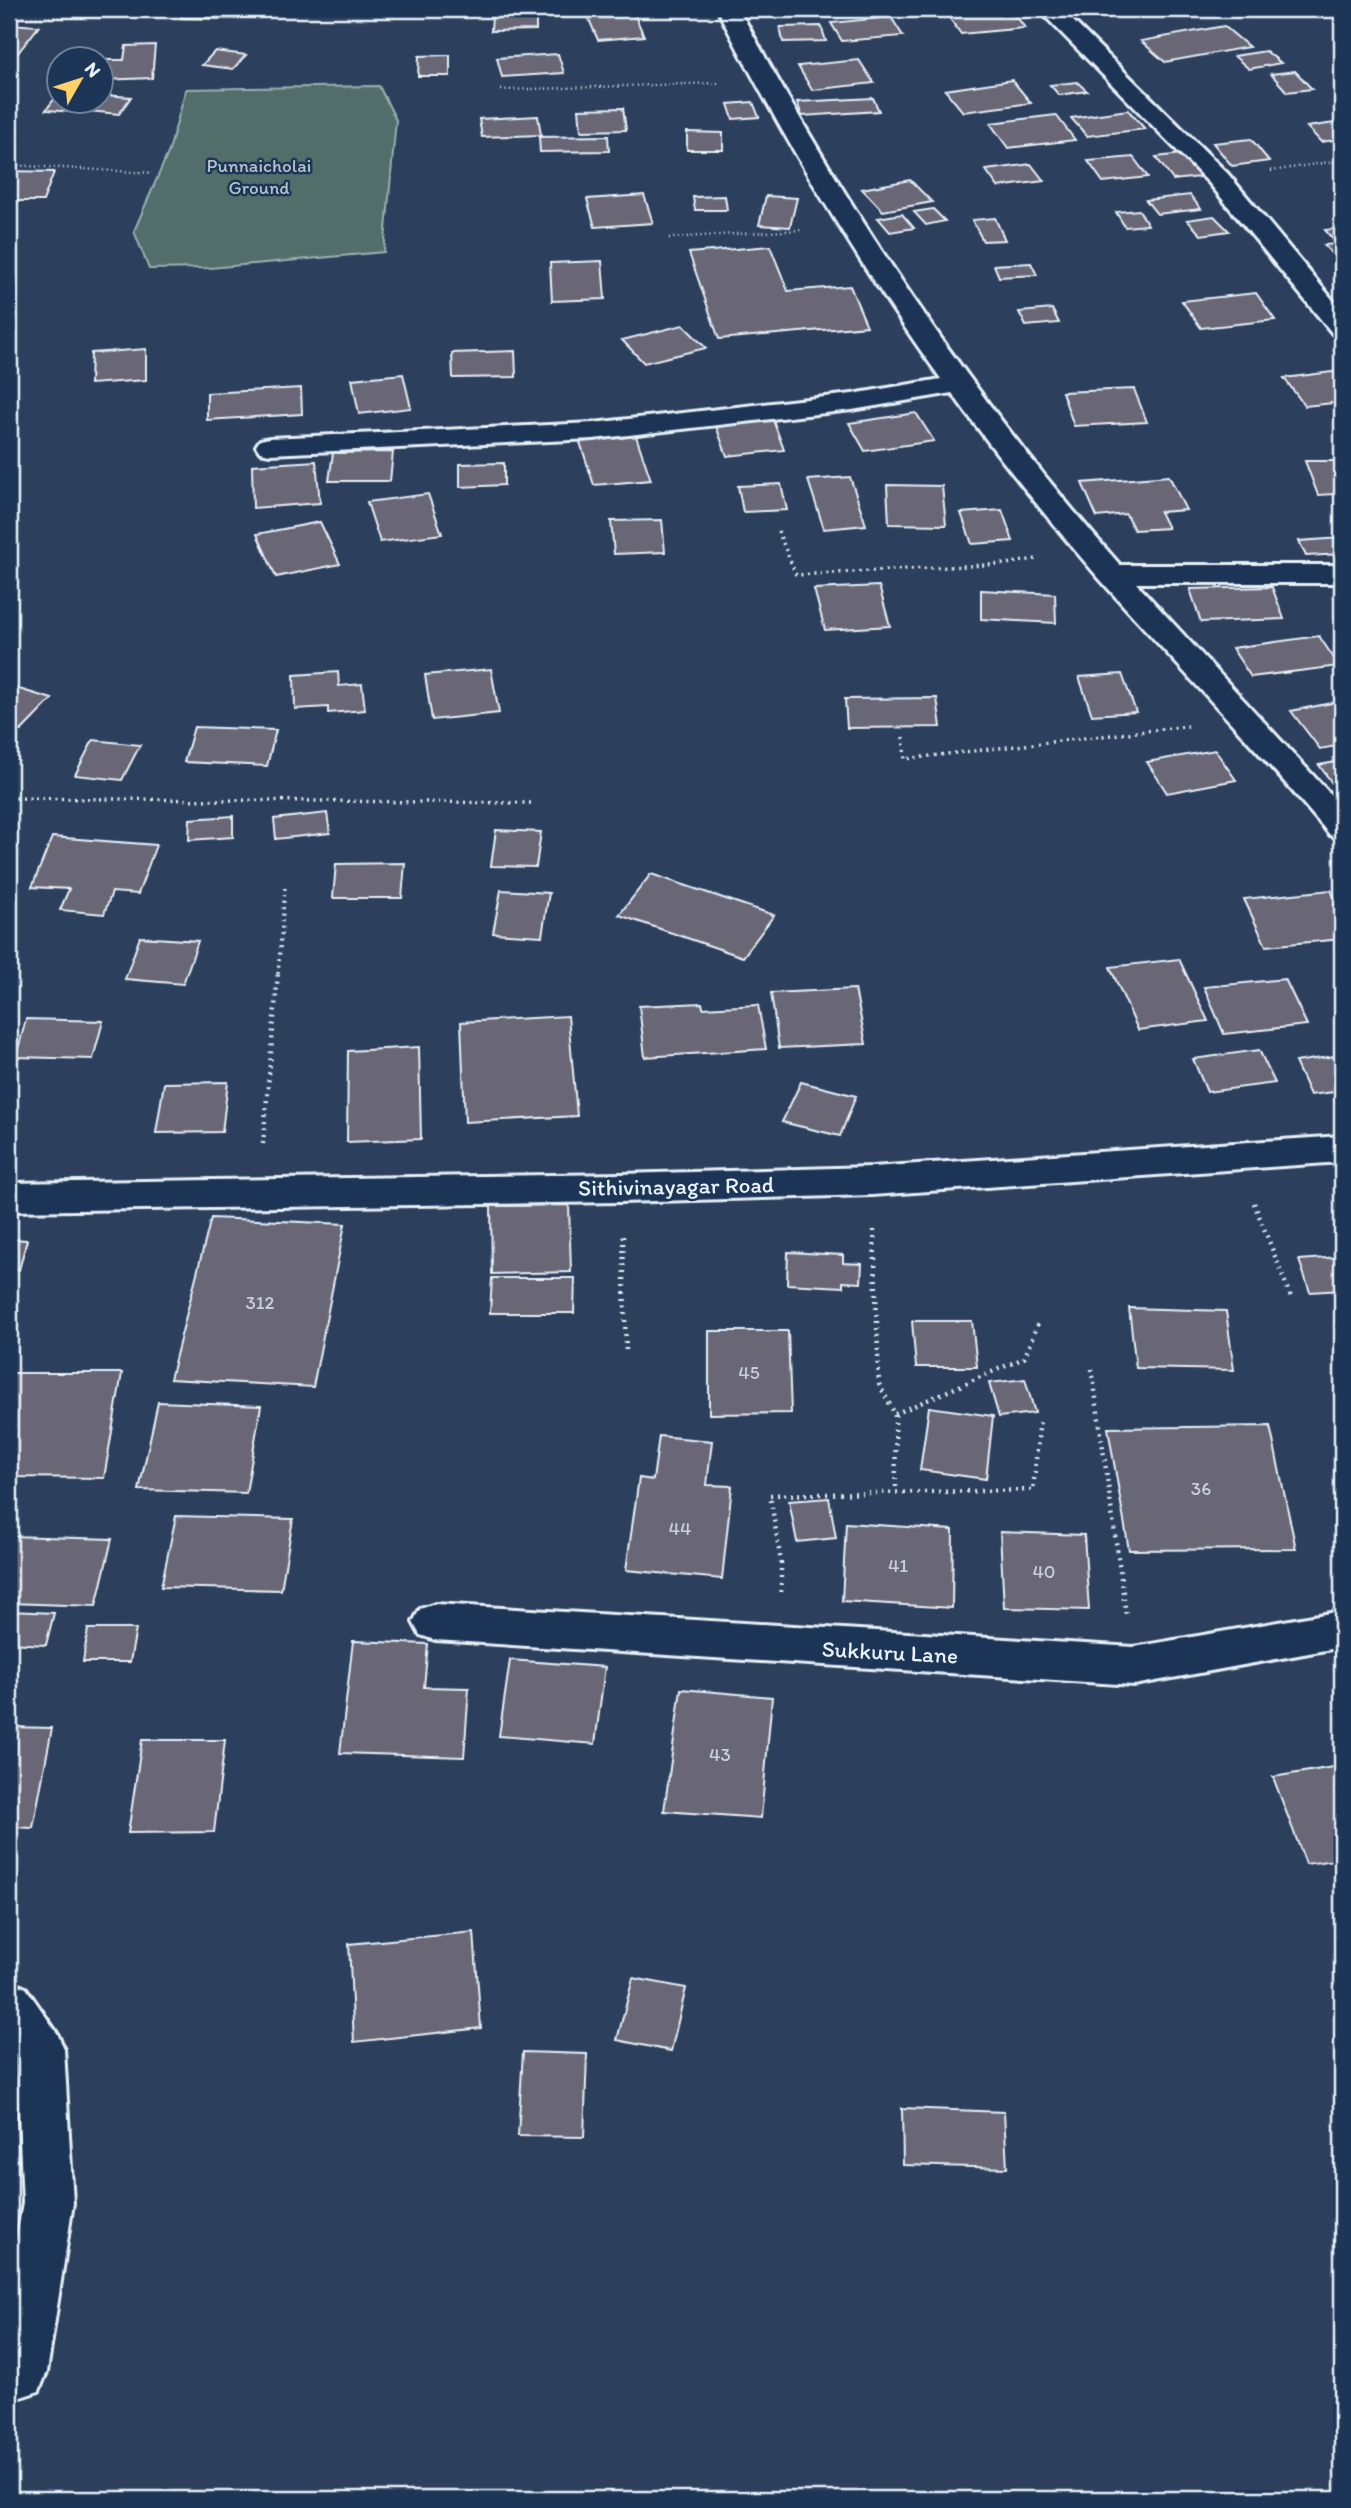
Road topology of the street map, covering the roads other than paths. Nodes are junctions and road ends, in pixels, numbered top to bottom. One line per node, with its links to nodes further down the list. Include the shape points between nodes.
1 (728, 9): 4 (street, via 764,81 851,229)
2 (1049, 9): 3 (street, via 1219,179)
3 (1342, 328)
4 (958, 384): 5 (street, via 852,402 593,431); 6 (street)
5 (270, 446)
6 (1114, 574): 7 (street); 8 (street)
7 (1342, 575)
8 (1342, 828)
9 (1342, 1149): 10 (street, Sithivinayagar Road, via 873,1181)
10 (9, 1197)
11 (435, 1622): 12 (street, Sukkuru Lane, via 1134,1666)
12 (1342, 1629)
13 (9, 2004): 14 (street, via 40,2049 48,2203 20,2372)
14 (9, 2374)

